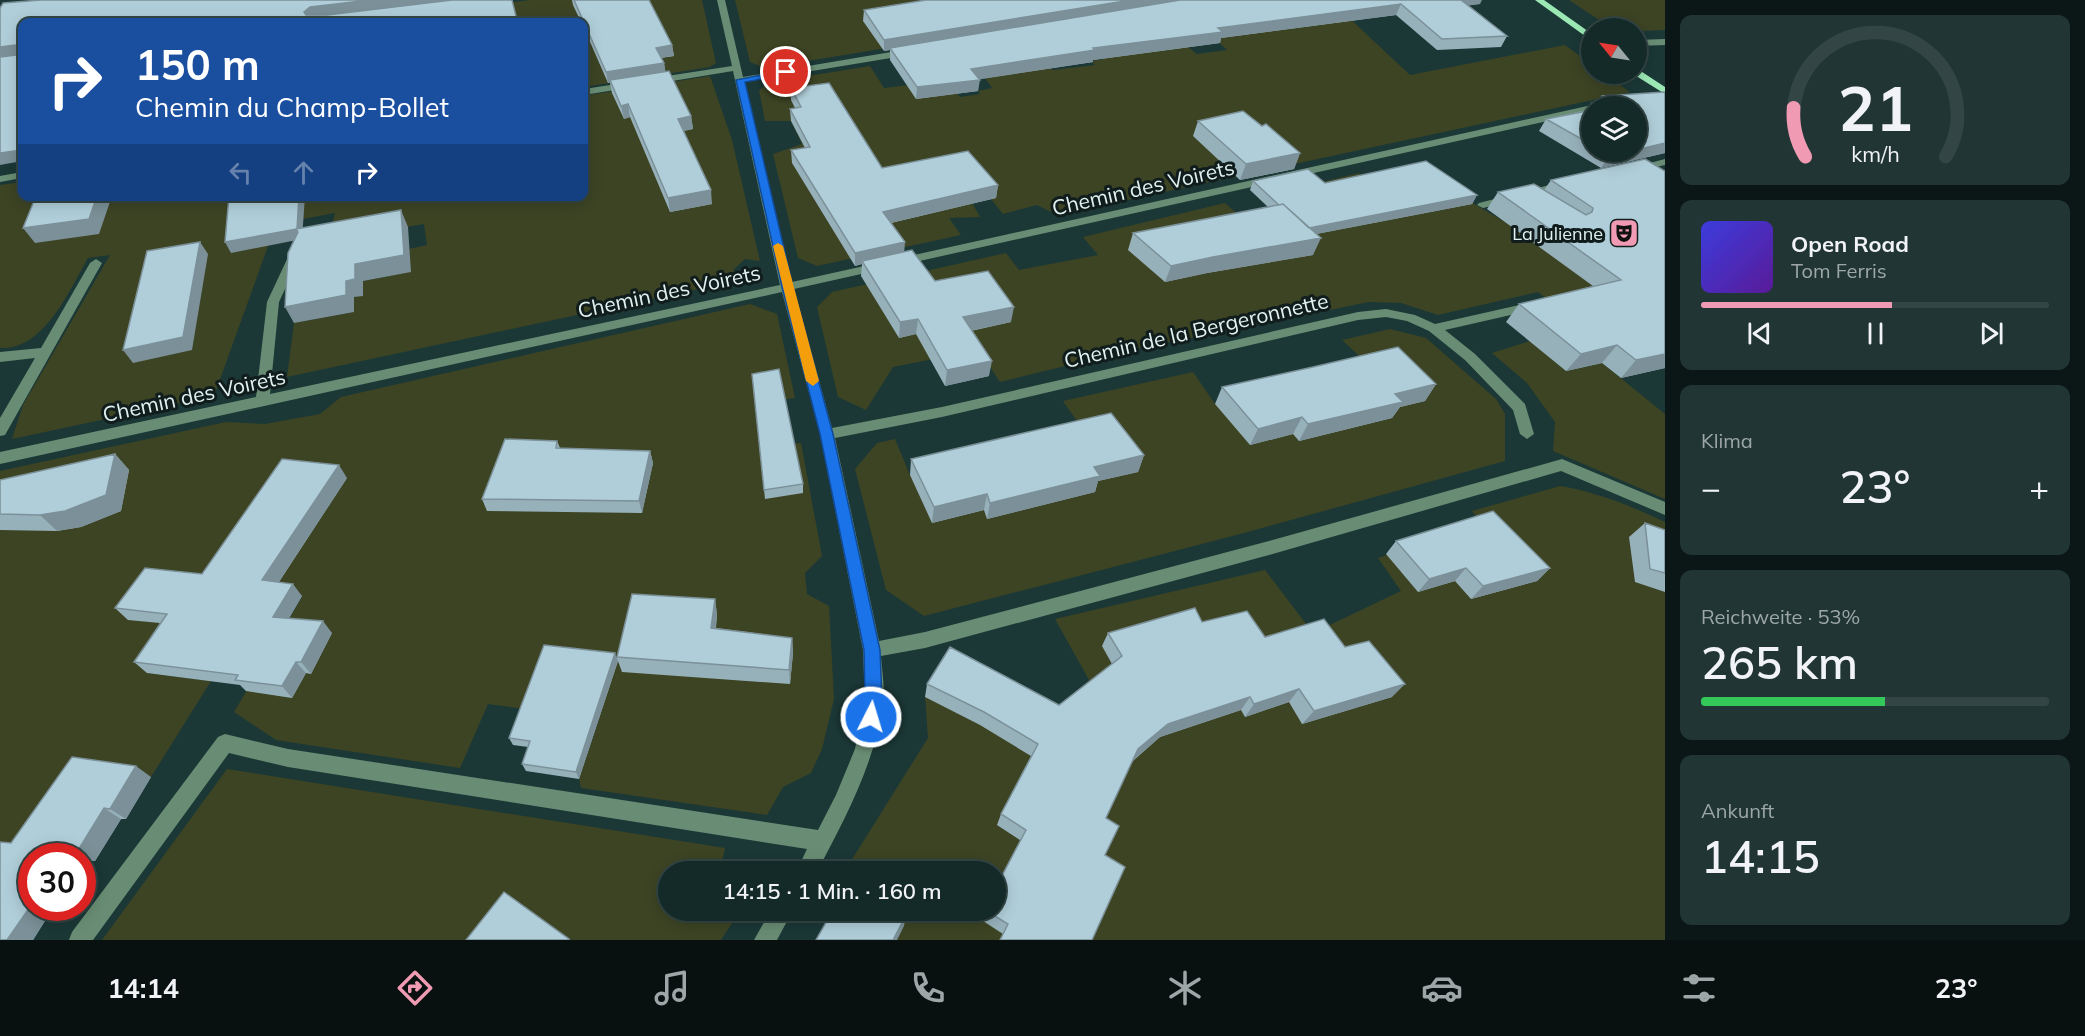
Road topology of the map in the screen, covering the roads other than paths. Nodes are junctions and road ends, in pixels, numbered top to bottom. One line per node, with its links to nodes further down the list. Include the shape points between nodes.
1 (721, 0): 7 (street)
2 (1539, 0): 3 (main road)
3 (1581, 30)
4 (1665, 42): 5 (street)
5 (1647, 43)
6 (925, 50): 7 (street)
7 (739, 74): 9 (street); 22 (street)
8 (1647, 80): 10 (main road)
9 (588, 92)
10 (1662, 93)
11 (1581, 110): 22 (street, Chemin des Voirets)
12 (1665, 162): 13 (street)
13 (1621, 171)
14 (18, 176): 15 (street)
15 (0, 179)
16 (1578, 181): 17 (street)
17 (1523, 194): 18 (street); 19 (street)
18 (1483, 205)
19 (1540, 205)
20 (298, 248): 27 (street, via 273,302)
21 (96, 262): 25 (street)
22 (787, 287): 27 (street, Chemin des Voirets); 29 (street)
23 (1540, 305): 24 (street)
24 (1434, 328): 29 (street, Chemin de la Bergeronnette, via 1386,313 1358,316 954,409); 30 (street, Chemin de la Bergeronnette, via 1470,357 1520,408)
25 (45, 352): 26 (street); 28 (street)
26 (0, 357)
27 (262, 402): 31 (street, Chemin des Voirets)
28 (0, 431)
29 (827, 434): 33 (street)
30 (1527, 434)
31 (0, 458)
32 (1665, 509): 33 (street, via 1562,465 1269,548 925,640)
33 (872, 650): 34 (street, via 874,700 864,749)
34 (824, 841): 35 (street); 37 (street, via 288,758 225,743)
35 (812, 861)
36 (776, 921): 38 (street)
37 (80, 940)
38 (765, 940)

